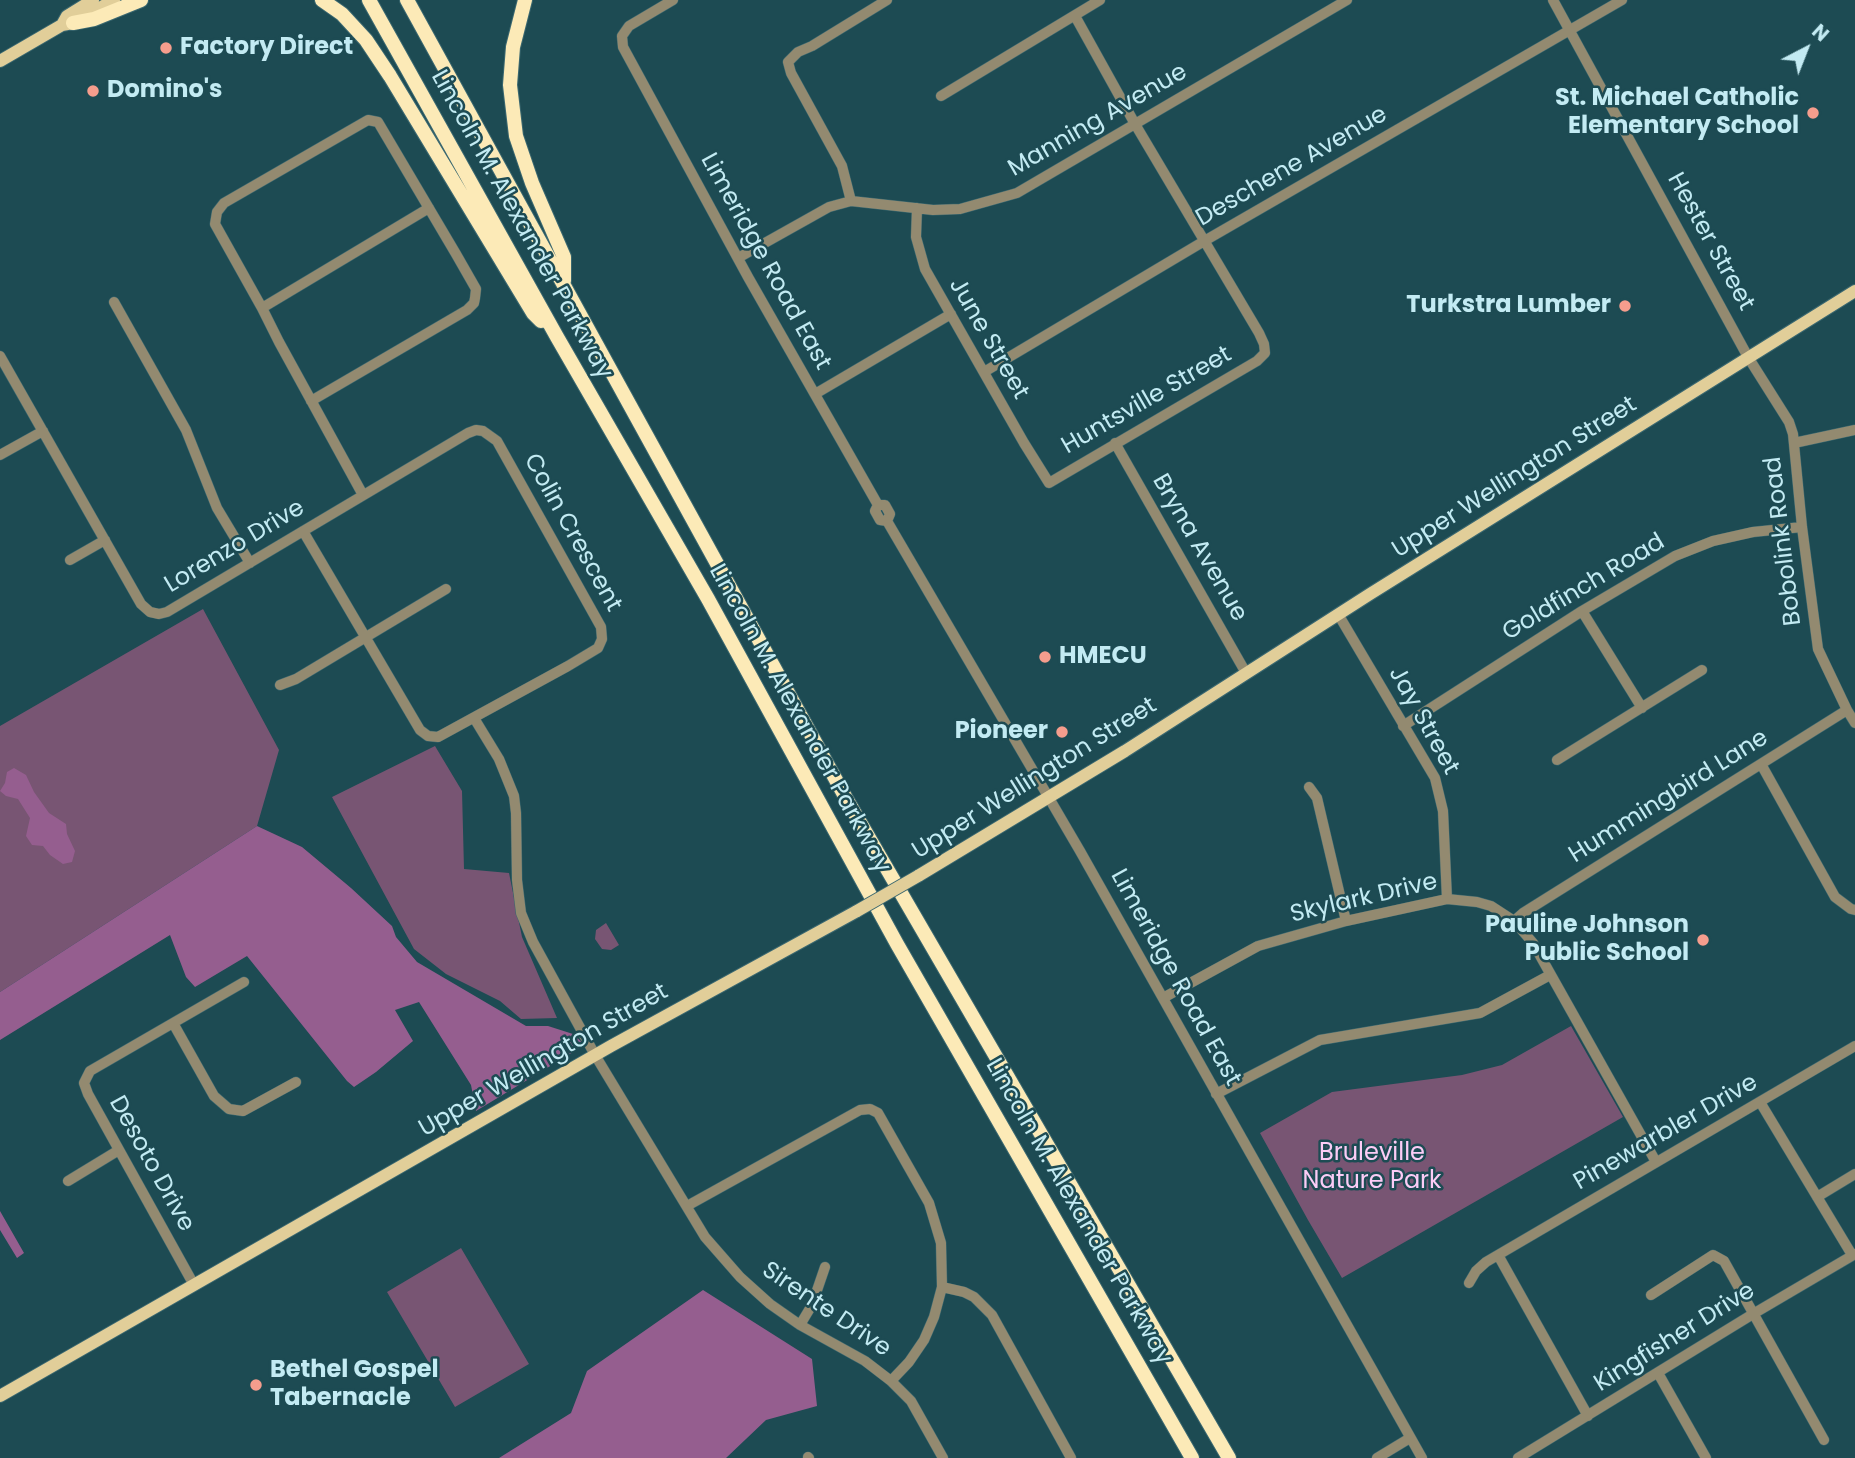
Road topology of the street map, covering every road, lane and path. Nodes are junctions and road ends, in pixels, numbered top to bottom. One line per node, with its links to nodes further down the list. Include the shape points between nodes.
1 (93, 0): 15 (main road, via 67,16)
2 (114, 0): 15 (main road)
3 (141, 0): 15 (highway)
4 (322, 0): 30 (highway, via 366,40 533,313)
5 (369, 0): 30 (highway, Lincoln M. Alexander Parkway)
6 (407, 0): 25 (highway, Lincoln M. Alexander Parkway)
7 (525, 0): 25 (highway, via 513,47 510,85 516,136 564,257)
8 (673, 0): 24 (street, Limeridge Road East, via 629,26 622,36 623,47)
9 (887, 0): 20 (street, via 788,62 842,166)
10 (1100, 0): 14 (street)
11 (1347, 0): 19 (street, Manning Avenue)
12 (1553, 0): 16 (street, Hester Street)
13 (1622, 0): 16 (street, Deschene Avenue)
14 (1075, 16): 18 (street); 19 (street)
15 (68, 24): 17 (main road)
16 (1570, 30): 23 (street, Deschene Avenue); 32 (street, Hester Street)
17 (0, 61)
18 (941, 96)
19 (1135, 124): 22 (street, Manning Avenue, via 1017,193 960,209); 23 (street)
20 (850, 201): 22 (street, Manning Avenue); 24 (street, Manning Avenue, via 829,207)
21 (429, 208): 28 (street); 28 (street, via 378,122 368,120 224,204 215,224); 35 (street, via 476,289 474,303)
22 (916, 208): 29 (street, June Street, via 921,261)
23 (1206, 240): 33 (street, Deschene Avenue); 39 (street, Huntsville Street, via 1259,333 1265,353)
24 (738, 258): 34 (street, Limeridge Road East)
25 (564, 282): 96 (highway, Lincoln M. Alexander Parkway, via 854,812)
26 (1855, 291): 32 (main road, Upper Wellington Street)
27 (114, 302): 48 (street, via 186,430 217,508)
28 (262, 308): 35 (street)
29 (951, 314): 33 (street, June Street); 34 (street)
30 (557, 337): 102 (highway, Lincoln M. Alexander Parkway)
31 (0, 356): 37 (street, Lorenzo Drive)
32 (1748, 357): 40 (street, Bobolink Road, via 1789,422); 51 (main road, Upper Wellington Street)
33 (984, 372): 42 (street, June Street)
34 (815, 394): 64 (street, Limeridge Road East, via 878,505 885,505 890,514 887,521)
35 (311, 401): 43 (street)
36 (1855, 430): 40 (street)
37 (43, 431): 41 (street); 46 (street, Lorenzo Drive)
38 (487, 432): 43 (street, Lorenzo Drive, via 468,433); 58 (street, Colin Crescent, via 497,441 601,627 602,639 598,648)
39 (1115, 443): 42 (street, Huntsville Street); 54 (street, Bryna Avenue)
40 (1794, 443): 44 (street, Bobolink Road)
41 (0, 455)
42 (1049, 482)
43 (363, 495): 45 (street, Lorenzo Drive)
44 (1802, 527): 50 (street, Goldfinch Road, via 1713,541 1675,556); 57 (street, Bobolink Road, via 1818,649)
45 (303, 531): 48 (street, Lorenzo Drive); 52 (street, Colin Crescent)
46 (105, 540): 47 (street); 48 (street, Lorenzo Drive, via 141,604 156,614)
47 (70, 560)
48 (250, 563)
49 (446, 589): 52 (street)
50 (1582, 611): 56 (street); 60 (street, Goldfinch Road)
51 (1338, 614): 54 (main road, Upper Wellington Street); 60 (street, Jay Street)
52 (365, 637): 55 (street); 58 (street, Colin Crescent, via 420,730 428,736 438,737)
53 (1702, 670): 56 (street)
54 (1247, 673): 64 (main road, Upper Wellington Street)
55 (280, 685)
56 (1642, 708): 61 (street)
57 (1847, 710): 59 (street, Bobolink Road); 62 (street, Hummingbird Lane)
58 (474, 718): 74 (street, Sirente Drive, via 499,759 514,796 521,913)
59 (1855, 723)
60 (1404, 726): 65 (street, Jay Street, via 1435,778 1443,811)
61 (1557, 760)
62 (1761, 764): 66 (street, via 1835,897); 68 (street, Hummingbird Lane)
63 (1309, 787): 67 (street, via 1317,798)
64 (1048, 798): 71 (street, Limeridge Road East); 74 (main road, Upper Wellington Street, bridge, via 857,911)
65 (1447, 899): 67 (street, Skylark Drive); 68 (street, Skylark Drive, via 1491,906)
66 (1855, 910)
67 (1346, 921): 71 (street, Skylark Drive, via 1258,946)
68 (1514, 921): 69 (street, Skylark Drive, via 1533,943)
69 (1550, 975): 76 (street, via 1480,1013 1320,1040); 79 (street, Skylark Drive)
70 (244, 982): 72 (street, Desoto Drive)
71 (1163, 998): 76 (street, Limeridge Road East)
72 (173, 1023): 75 (street, via 214,1096 229,1109 243,1111); 78 (street, Desoto Drive, via 90,1071 84,1083)
73 (1855, 1046): 77 (street, Pinewarbler Drive)
74 (596, 1055): 83 (street, Sirente Drive); 88 (main road, Upper Wellington Street)
75 (296, 1082)
76 (1216, 1094): 98 (street, Limeridge Road East)
77 (1760, 1102): 79 (street, Pinewarbler Drive); 82 (street)
78 (119, 1150): 81 (street); 88 (street, Desoto Drive)
79 (1657, 1162): 84 (street, Pinewarbler Drive)
80 (1855, 1174): 82 (street)
81 (68, 1181)
82 (1817, 1197): 85 (street)
83 (687, 1206): 89 (street, via 860,1110 870,1109 878,1113 929,1203 941,1243); 92 (street, Sirente Drive, via 705,1237 740,1277)
84 (1498, 1255): 87 (street, Pinewarbler Drive, via 1476,1271); 97 (street)
85 (1854, 1255): 91 (street, Kingfisher Drive)
86 (825, 1267): 92 (street)
87 (1469, 1283)
88 (194, 1285): 95 (main road, Upper Wellington Street)
89 (942, 1286): 94 (street, via 924,1340); 101 (street, via 974,1297 992,1315)
90 (1651, 1295): 91 (street, via 1713,1255 1724,1261)
91 (1753, 1314): 93 (street, Kingfisher Drive); 99 (street)
92 (800, 1325): 94 (street, Sirente Drive)
93 (1658, 1373): 97 (street, Kingfisher Drive); 108 (street)
94 (891, 1381): 100 (street, Sirente Drive, via 911,1401)
95 (0, 1396)
96 (1195, 1398): 103 (highway, Lincoln M. Alexander Parkway); 104 (highway)
97 (1588, 1416): 107 (street, Kingfisher Drive)
98 (1410, 1438): 105 (street); 106 (street, Limeridge Road East)
99 (1824, 1440)
100 (943, 1458)
101 (1071, 1458)
102 (1192, 1458)
103 (1230, 1458)
104 (1239, 1458)
105 (1377, 1458)
106 (1422, 1458)
107 (1518, 1458)
108 (1706, 1458)

